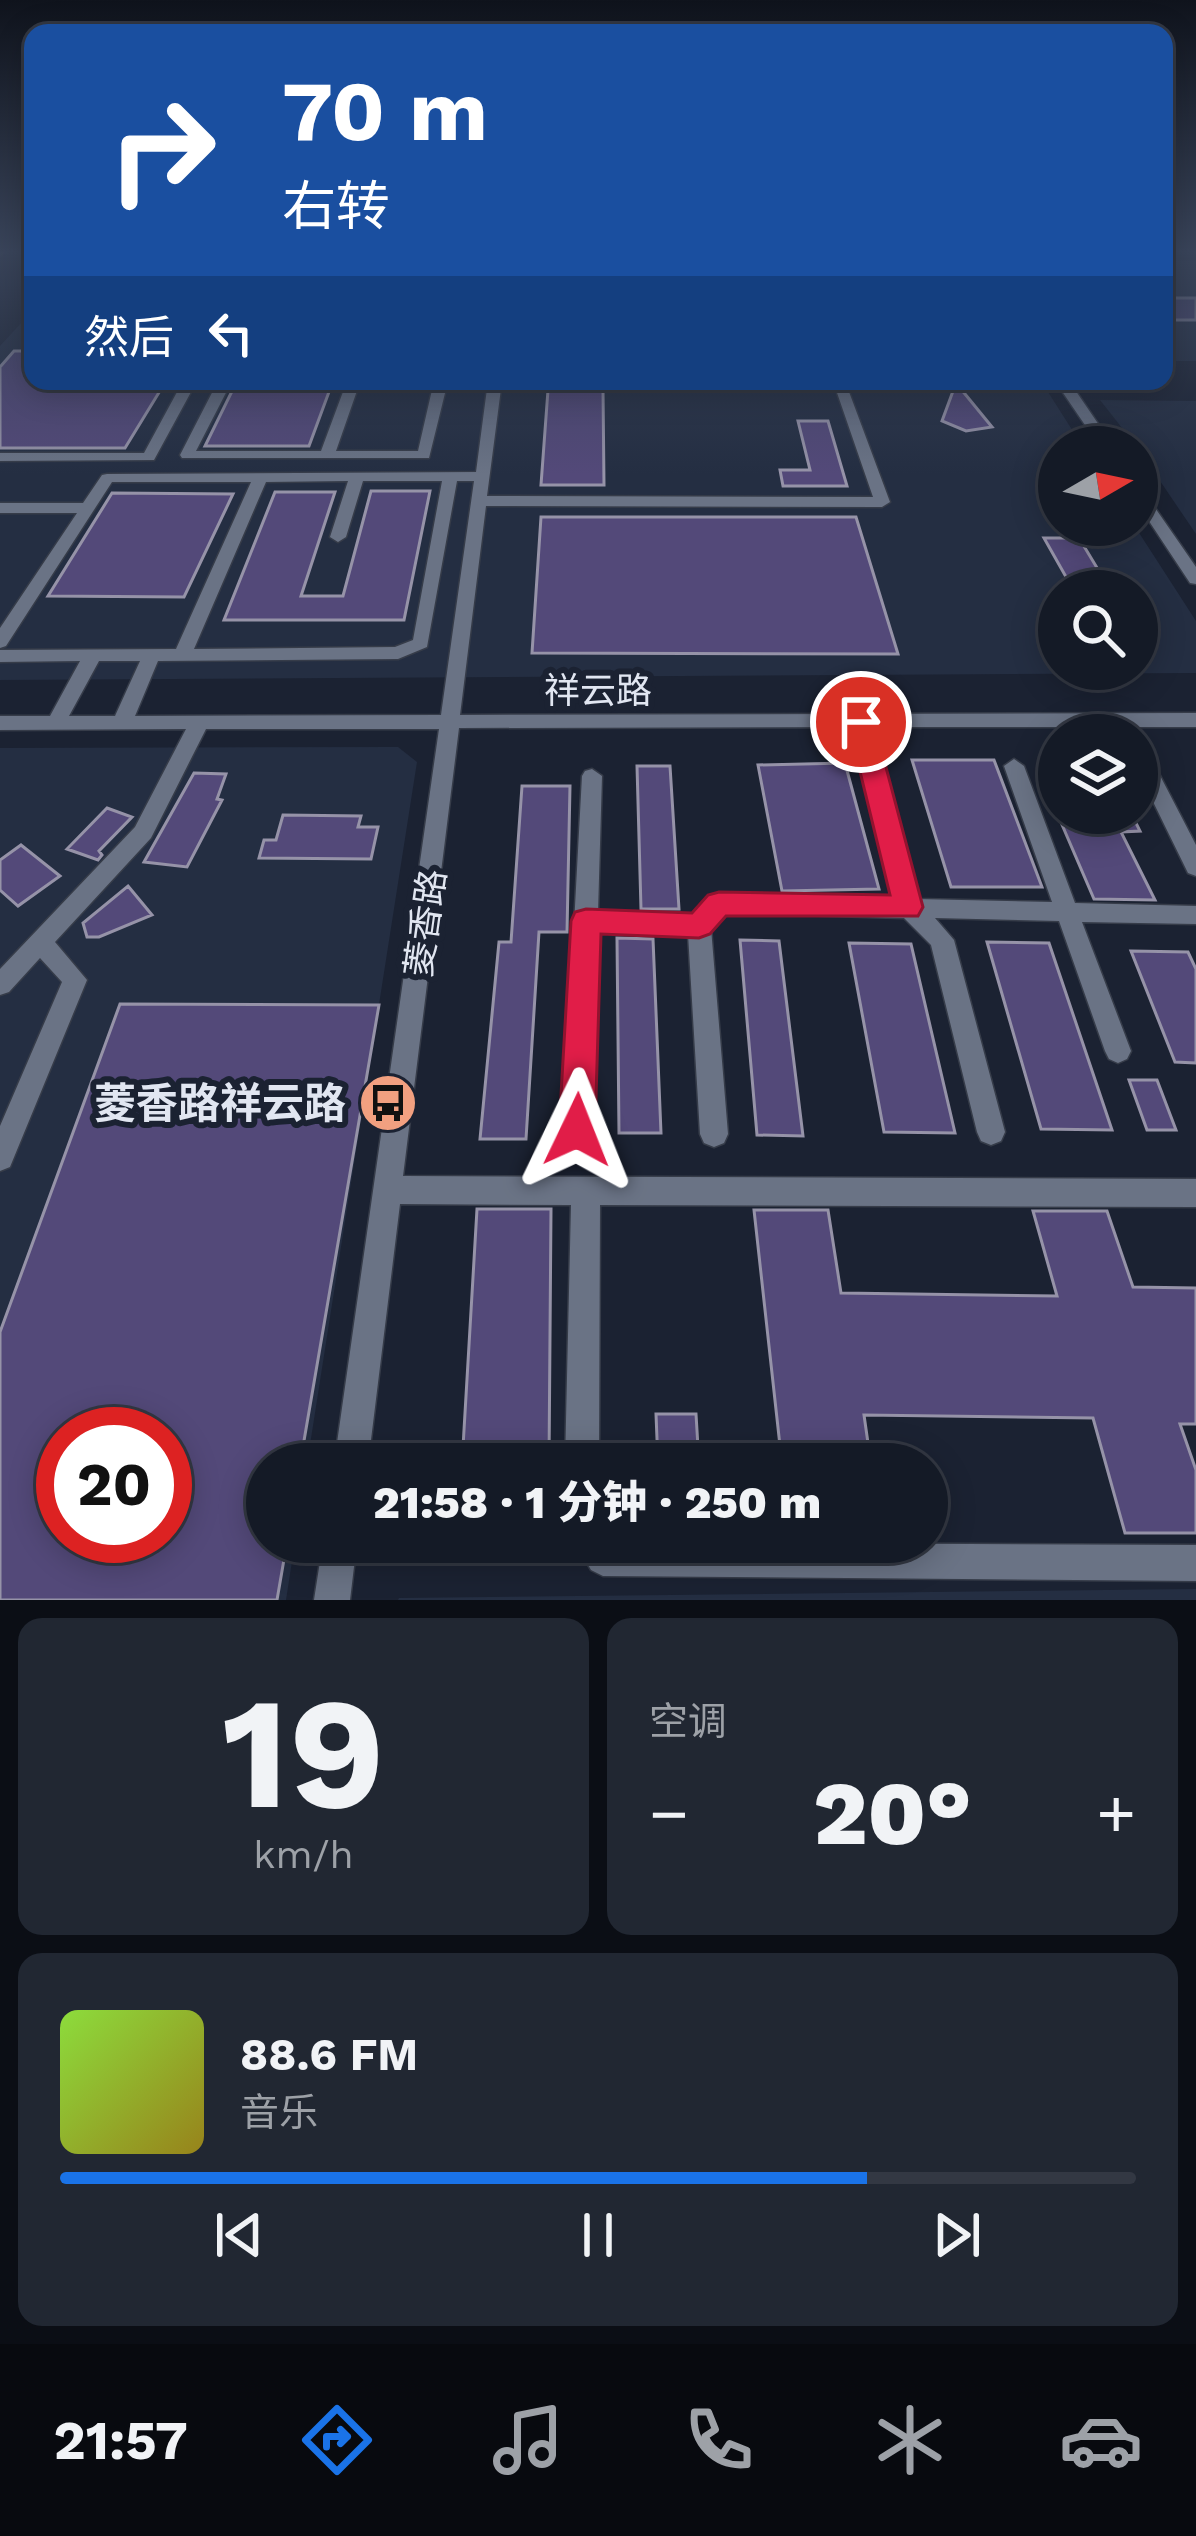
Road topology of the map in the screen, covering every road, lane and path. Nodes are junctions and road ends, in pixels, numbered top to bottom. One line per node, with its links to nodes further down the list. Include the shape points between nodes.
1 (185, 390): 10 (street, via 149,457)
2 (220, 390): 9 (street, via 187,455)
3 (351, 390): 9 (street)
4 (439, 390): 9 (street, via 424,454)
5 (494, 390): 14 (street, 菱香路)
6 (843, 390): 14 (street, via 882,502)
7 (1068, 390): 8 (street)
8 (1093, 426)
9 (327, 454)
10 (0, 457)
11 (261, 476): 12 (street); 16 (street, via 107,478); 22 (street)
12 (357, 476): 13 (street); 18 (street)
13 (450, 476): 14 (street); 22 (street, via 421,643 412,650)
14 (483, 489): 31 (street, 菱香路)
15 (0, 508): 16 (street)
16 (84, 508): 20 (street)
17 (1158, 523): 19 (street)
18 (338, 537)
19 (1196, 579)
20 (0, 641)
21 (152, 654): 22 (street); 23 (street); 29 (street)
22 (183, 654)
23 (93, 655): 24 (street); 28 (street)
24 (0, 656)
25 (1196, 720): 26 (street, 祥云路)
26 (861, 722): 31 (street, 祥云路); 36 (street)
27 (0, 723): 28 (street, 祥云路)
28 (56, 723): 29 (street, 祥云路)
29 (122, 723): 30 (street, 祥云路)
30 (199, 723): 31 (street, 祥云路); 41 (street, via 143,832)
31 (452, 723): 48 (street, 菱香路)
32 (1014, 766): 37 (street)
33 (592, 776): 39 (street)
34 (1158, 791): 35 (street)
35 (1196, 867)
36 (908, 907): 37 (street); 40 (street, via 719,904); 45 (street, via 942,940)
37 (1067, 912): 38 (street); 43 (street)
38 (1196, 915)
39 (586, 921): 40 (street); 44 (street)
40 (699, 925): 46 (street)
41 (42, 943): 42 (street); 47 (street, via 75,980)
42 (0, 985)
43 (1118, 1051)
44 (577, 1130)
45 (992, 1132)
46 (714, 1134)
47 (0, 1158)
48 (388, 1190): 49 (street); 51 (street, 菱香路)
49 (586, 1192): 50 (street); 52 (street)
50 (1196, 1193)
51 (354, 1443)
52 (582, 1443)
53 (948, 1561): 55 (street)
54 (337, 1563): 56 (street)
55 (1196, 1563)
56 (332, 1600)

